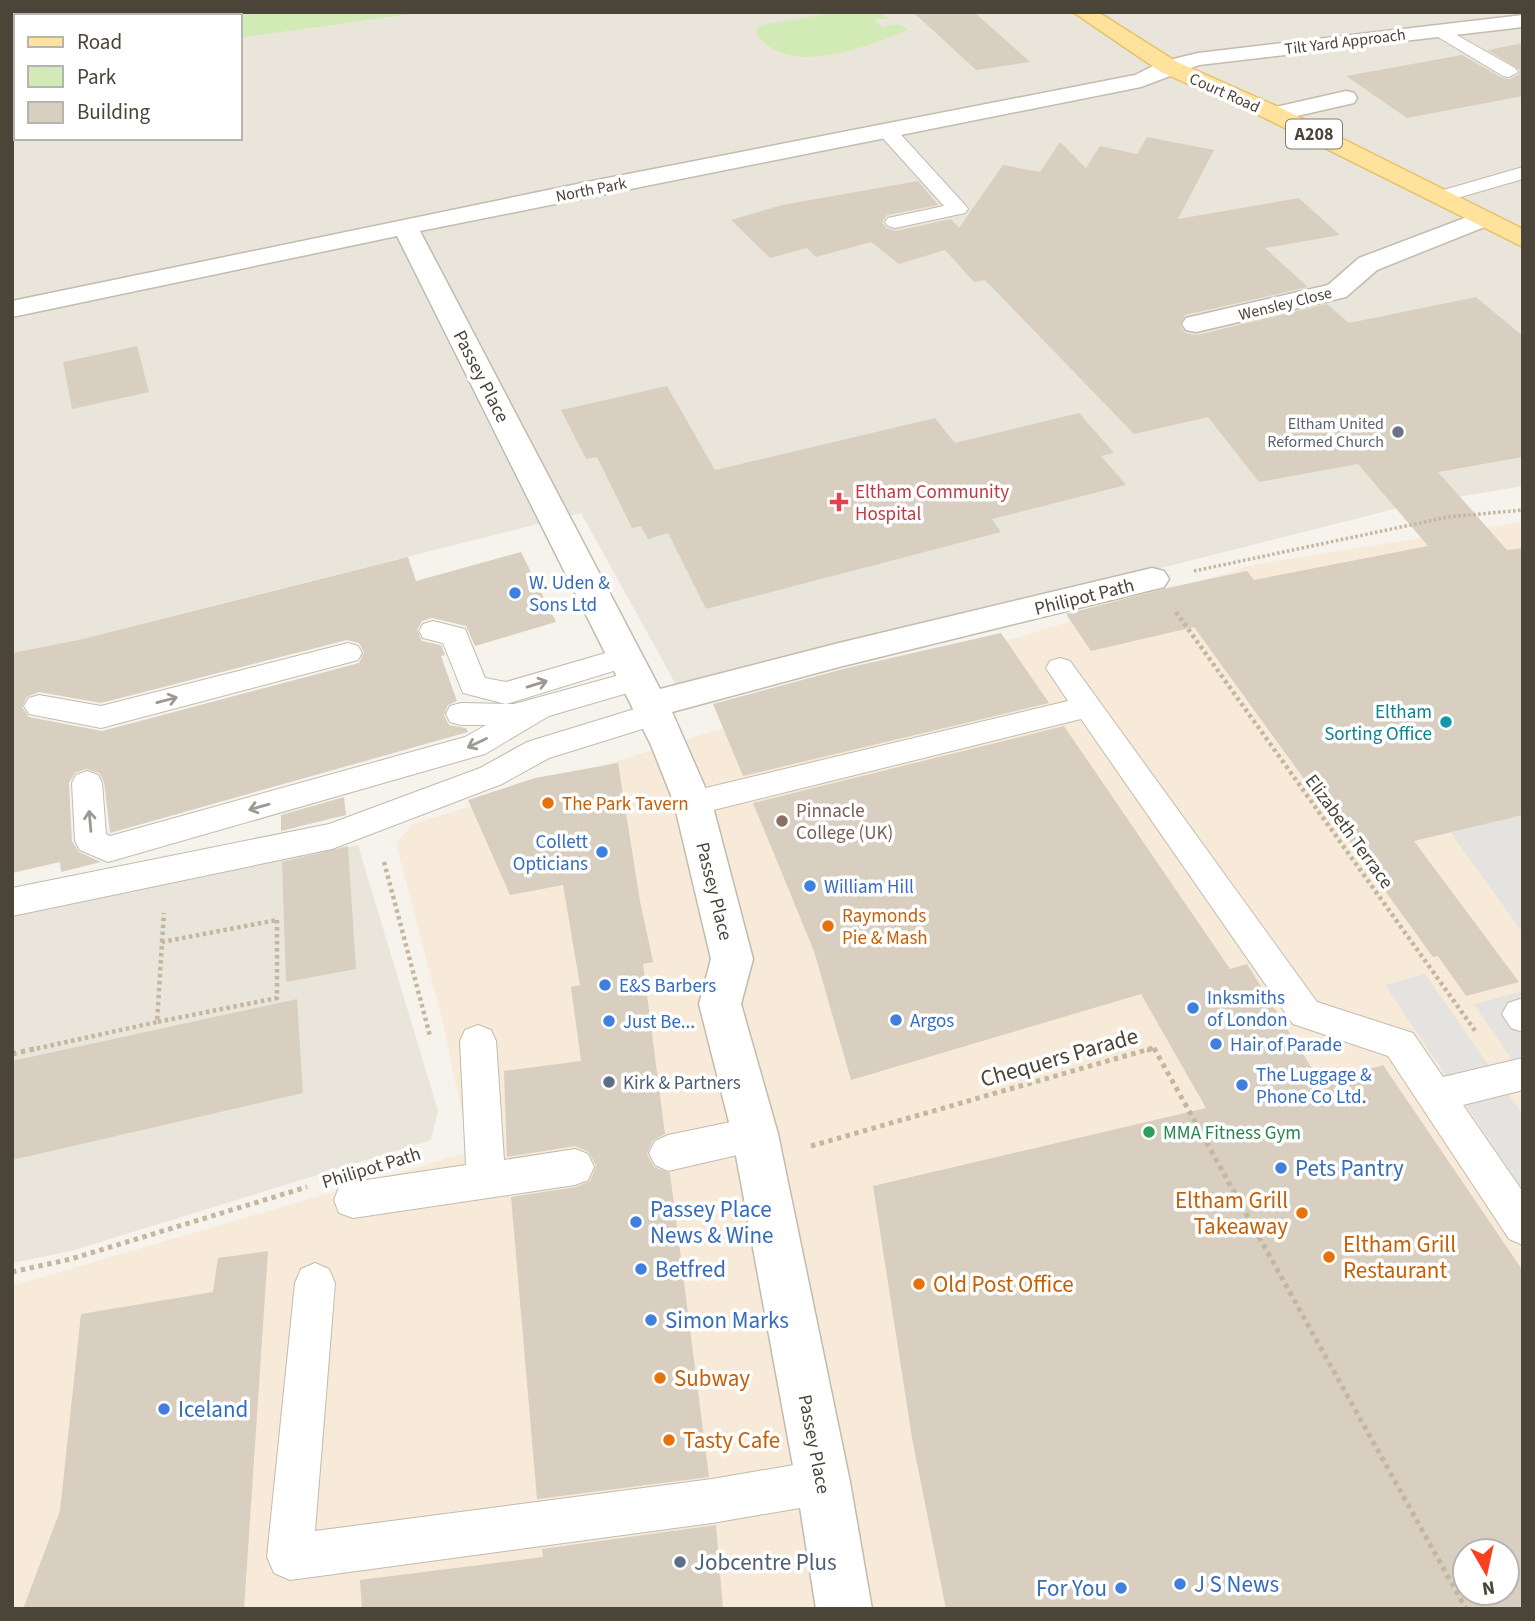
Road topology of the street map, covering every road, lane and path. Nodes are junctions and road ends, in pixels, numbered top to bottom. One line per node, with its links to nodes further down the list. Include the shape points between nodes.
1 (1083, 12): 4 (main road, Court Road / A208)
2 (1523, 22): 3 (street, Tilt Yard Approach)
3 (1439, 30): 4 (street, Tilt Yard Approach, via 1198,59); 5 (lane)
4 (1168, 67): 8 (main road, Court Road / A208); 9 (street, North Park, via 1141,80)
5 (1516, 71): 6 (lane)
6 (1479, 78)
7 (1346, 98): 8 (street)
8 (1275, 114): 11 (main road, Court Road / A208)
9 (887, 131): 13 (lane, via 958,209); 14 (street, North Park)
10 (1523, 173): 11 (lane)
11 (1440, 197): 12 (main road, Court Road / A208)
12 (1483, 219): 15 (main road, Court Road / A208); 17 (street, Wensley Close, via 1368,264 1337,291)
13 (895, 222)
14 (406, 228): 16 (street, North Park); 23 (street, Passey Place)
15 (1523, 239)
16 (12, 309)
17 (1196, 324)
18 (1523, 510): 19 (path, Philipot Path, via 1448,517)
19 (1153, 579): 23 (street, Philipot Path, via 839,655); 38 (path, Elizabeth Terrace)
20 (433, 631): 23 (lane, one-way to 23, via 455,636 473,686 506,693)
21 (348, 653): 24 (lane, one-way to 21, via 101,717)
22 (1060, 668): 25 (lane)
23 (642, 689): 26 (lane); 29 (street, Passey Place); 30 (lane, via 491,776)
24 (38, 706)
25 (1087, 707): 29 (lane); 39 (lane, via 1306,1013 1400,1044)
26 (537, 710): 27 (lane, via 514,715); 28 (lane, one-way to 28, via 474,746 108,849 91,841)
27 (461, 714)
28 (87, 783)
29 (693, 803): 40 (street, Passey Place, via 732,959 720,1004)
30 (377, 819): 31 (lane, via 332,836); 35 (path, via 386,823 383,858)
31 (167, 870): 32 (lane); 33 (path)
32 (12, 902)
33 (162, 942): 34 (path); 34 (path, via 277,920 277,998)
34 (157, 1022): 37 (path)
35 (430, 1037)
36 (478, 1041): 43 (lane)
37 (12, 1054)
38 (1515, 1075): 39 (lane)
39 (1434, 1096): 46 (lane)
40 (757, 1147): 41 (lane); 49 (street, Passey Place); 51 (path, Chequers Parade, via 1154,1048)
41 (668, 1153)
42 (575, 1167): 43 (lane)
43 (486, 1181): 45 (lane)
44 (315, 1184): 47 (path, Philipot Path, via 71,1259)
45 (353, 1200)
46 (1523, 1226)
47 (12, 1272)
48 (315, 1283): 49 (lane, via 290,1557)
49 (823, 1482): 50 (street, Passey Place)
50 (844, 1609)
51 (1466, 1609)

